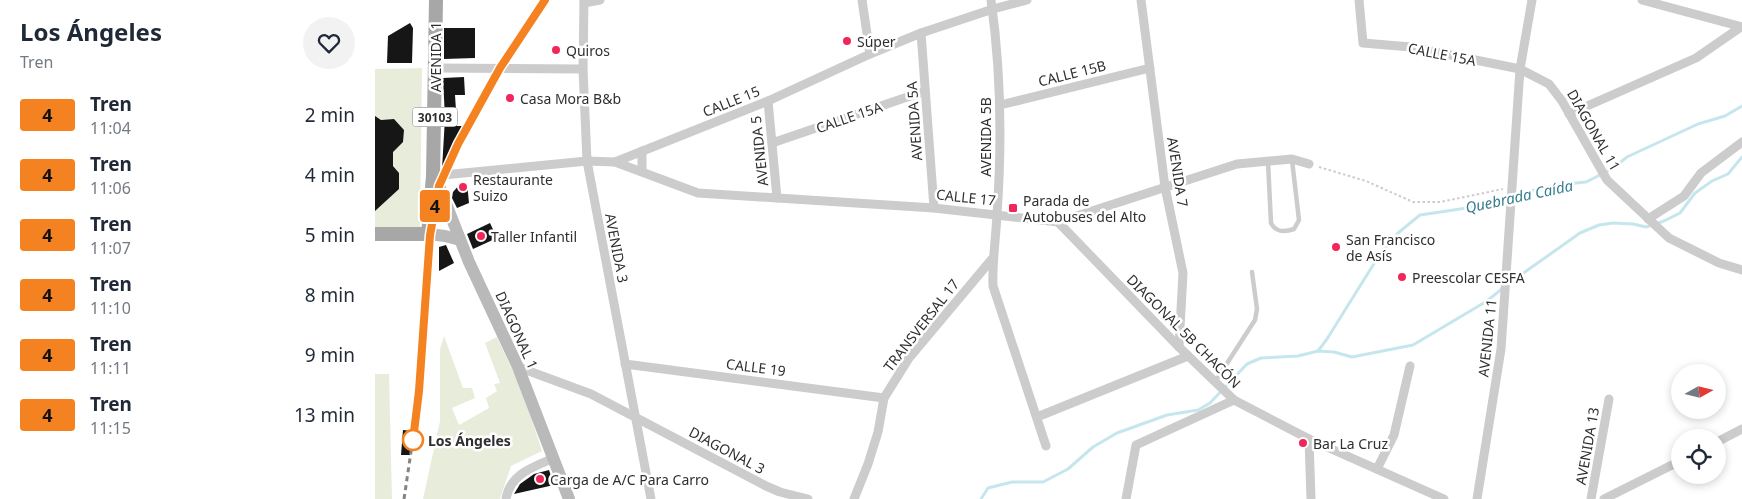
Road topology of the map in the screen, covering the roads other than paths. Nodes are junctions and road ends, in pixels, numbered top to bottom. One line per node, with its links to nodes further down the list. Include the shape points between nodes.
1 (436, 0): 14 (main road, AVENIDA 1 / 30103)
2 (600, 0): 9 (street)
3 (862, 0): 13 (street)
4 (1027, 0): 10 (street, CALLE 15)
5 (1141, 0): 15 (street, AVENIDA 7)
6 (1359, 0): 17 (street, CALLE 15A, via 1363,43 1411,47)
7 (1532, 0): 17 (street, AVENIDA 11)
8 (1642, 0): 11 (street)
9 (584, 2): 16 (street, AVENIDA 3)
10 (992, 5): 12 (street, CALLE 15); 20 (street, AVENIDA 5B)
11 (1742, 27): 21 (street, via 1696,58)
12 (921, 33): 13 (street, CALLE 15); 18 (street, AVENIDA 5A)
13 (869, 54): 19 (street, CALLE 15)
14 (436, 68): 16 (street); 31 (main road, AVENIDA 1 / 30103)
15 (1150, 68): 20 (street, CALLE 15B); 32 (street, AVENIDA 7)
16 (583, 69): 27 (street, AVENIDA 3)
17 (1521, 69): 21 (street, DIAGONAL 11, via 1549,84); 70 (street, AVENIDA 11, via 1501,349)
18 (925, 91): 23 (street, CALLE 15A); 34 (street, AVENIDA 5A)
19 (768, 101): 23 (street, AVENIDA 5); 24 (street, CALLE 15)
20 (1000, 105): 35 (street, AVENIDA 5B)
21 (1569, 114): 36 (street, DIAGONAL 11, via 1607,180)
22 (1742, 142): 36 (street, via 1701,173 1684,196)
23 (772, 143): 33 (street, AVENIDA 5)
24 (642, 151): 28 (street, CALLE 15); 30 (street)
25 (1291, 159): 26 (street, CALLE 17); 26 (lane, via 1299,220 1295,229 1286,231 1274,229 1271,223); 29 (street, CALLE 17)
26 (1267, 160): 32 (street, CALLE 17, via 1237,164)
27 (587, 161): 28 (street, CALLE 15); 31 (street, CALLE 15); 46 (street, AVENIDA 3)
28 (615, 162): 30 (street, CALLE 17)
29 (1309, 164)
30 (641, 172): 33 (street, CALLE 17, via 698,193)
31 (433, 176): 39 (main road, AVENIDA 1 / 30103); 40 (main road, DIAGONAL 1)
32 (1165, 187): 37 (street, CALLE 17); 44 (street, AVENIDA 7, via 1183,273)
33 (777, 198): 34 (street, CALLE 17)
34 (934, 208): 35 (street, CALLE 17)
35 (997, 214): 37 (street, CALLE 17); 41 (street, AVENIDA 5B)
36 (1648, 219): 42 (street, DIAGONAL 11, via 1669,238 1719,263)
37 (1058, 222): 44 (street, DIAGONAL 5B CHACÓN)
38 (375, 234): 39 (main road)
39 (428, 234): 40 (main road)
40 (459, 240): 48 (main road, DIAGONAL 1)
41 (992, 258): 50 (street, TRANSVERSAL 17, via 909,358); 54 (street, AVENIDA 5B, via 993,286)
42 (1742, 270)
43 (1252, 272): 49 (lane, via 1257,310 1255,320)
44 (1179, 347): 45 (street, DIAGONAL 5B CHACÓN)
45 (1188, 356): 49 (street, DIAGONAL 5B CHACÓN); 54 (street)
46 (625, 364): 50 (street, CALLE 19); 53 (street, AVENIDA 3)
47 (1410, 366): 61 (street, via 1394,436)
48 (518, 367): 53 (street, via 591,394); 59 (main road, DIAGONAL 1)
49 (1215, 382): 52 (street, DIAGONAL 5B CHACÓN)
50 (884, 398): 66 (street, TRANSVERSAL 17, via 879,432)
51 (1609, 399): 71 (street, AVENIDA 13)
52 (1234, 400): 57 (street, DIAGONAL 5B CHACÓN); 67 (street, via 1136,445)
53 (636, 417): 64 (street, AVENIDA 3); 65 (street, DIAGONAL 3, via 766,486)
54 (1037, 417): 58 (street, AVENIDA 5B)
55 (1742, 429): 56 (street)
56 (1726, 437)
57 (1309, 439): 61 (street, DIAGONAL 5B CHACÓN); 68 (street)
58 (1045, 446)
59 (554, 458): 62 (street, via 514,480 507,490); 63 (main road, DIAGONAL 1)
60 (1671, 466): 72 (street)
61 (1377, 469): 69 (street, DIAGONAL 5B CHACÓN)
62 (506, 499)
63 (569, 499)
64 (651, 499)
65 (808, 499)
66 (854, 499)
67 (1126, 499)
68 (1311, 499)
69 (1444, 499)
70 (1477, 499)
71 (1591, 499)
72 (1604, 499)

